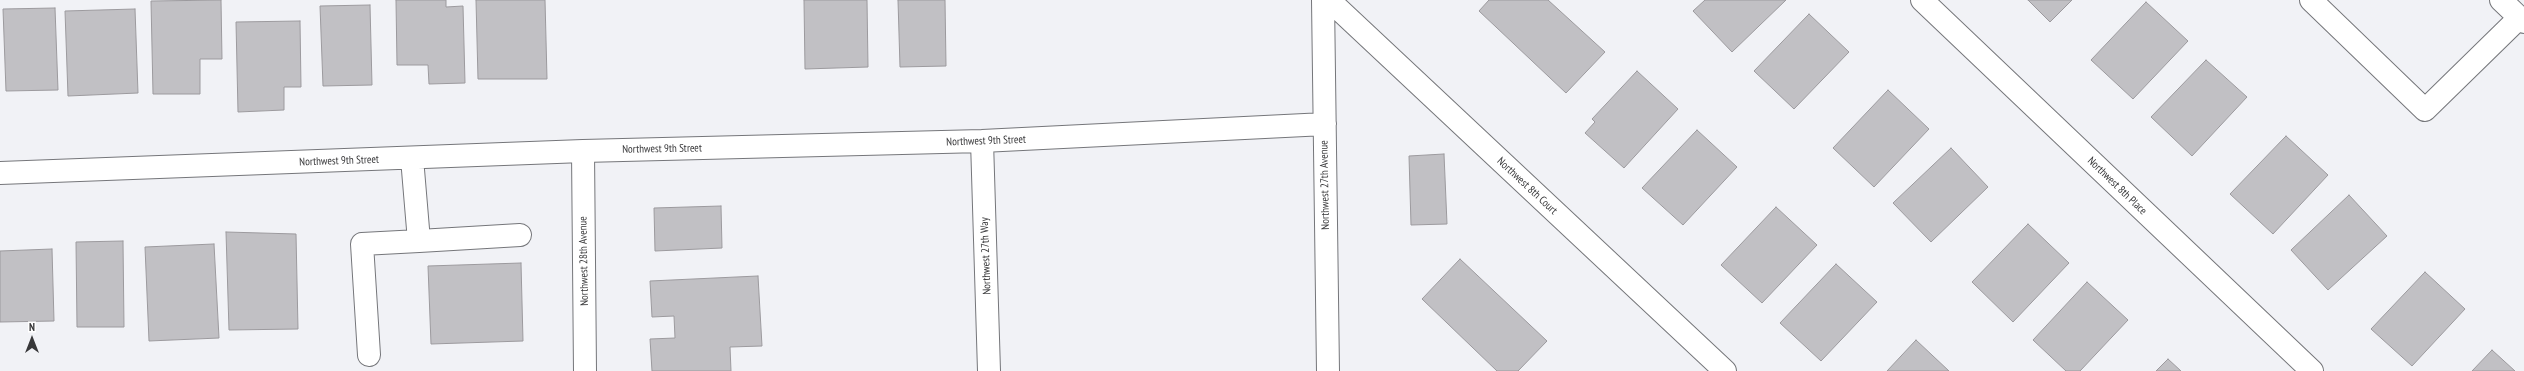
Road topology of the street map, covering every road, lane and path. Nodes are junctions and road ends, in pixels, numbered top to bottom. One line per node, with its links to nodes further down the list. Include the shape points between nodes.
1 (1323, 0): 7 (street, Northwest 27th Avenue)
2 (1329, 0): 18 (street, Northwest 8th Court)
3 (1922, 0): 19 (street, Northwest 8th Place)
4 (2311, 0): 6 (street, via 2425,110)
5 (2501, 0): 6 (street)
6 (2522, 20)
7 (1325, 124): 8 (street, Northwest 9th Street); 17 (street, Northwest 27th Avenue)
8 (982, 141): 9 (street, Northwest 9th Street); 16 (street, Northwest 27th Way)
9 (583, 151): 10 (street, Northwest 9th Street); 15 (street, Northwest 28th Avenue)
10 (412, 158): 11 (street, Northwest 9th Street); 13 (street)
11 (0, 173)
12 (520, 235): 13 (street)
13 (419, 241): 14 (street, via 362,244)
14 (369, 355)
15 (585, 371)
16 (989, 371)
17 (1328, 371)
18 (1725, 371)
19 (2312, 371)

